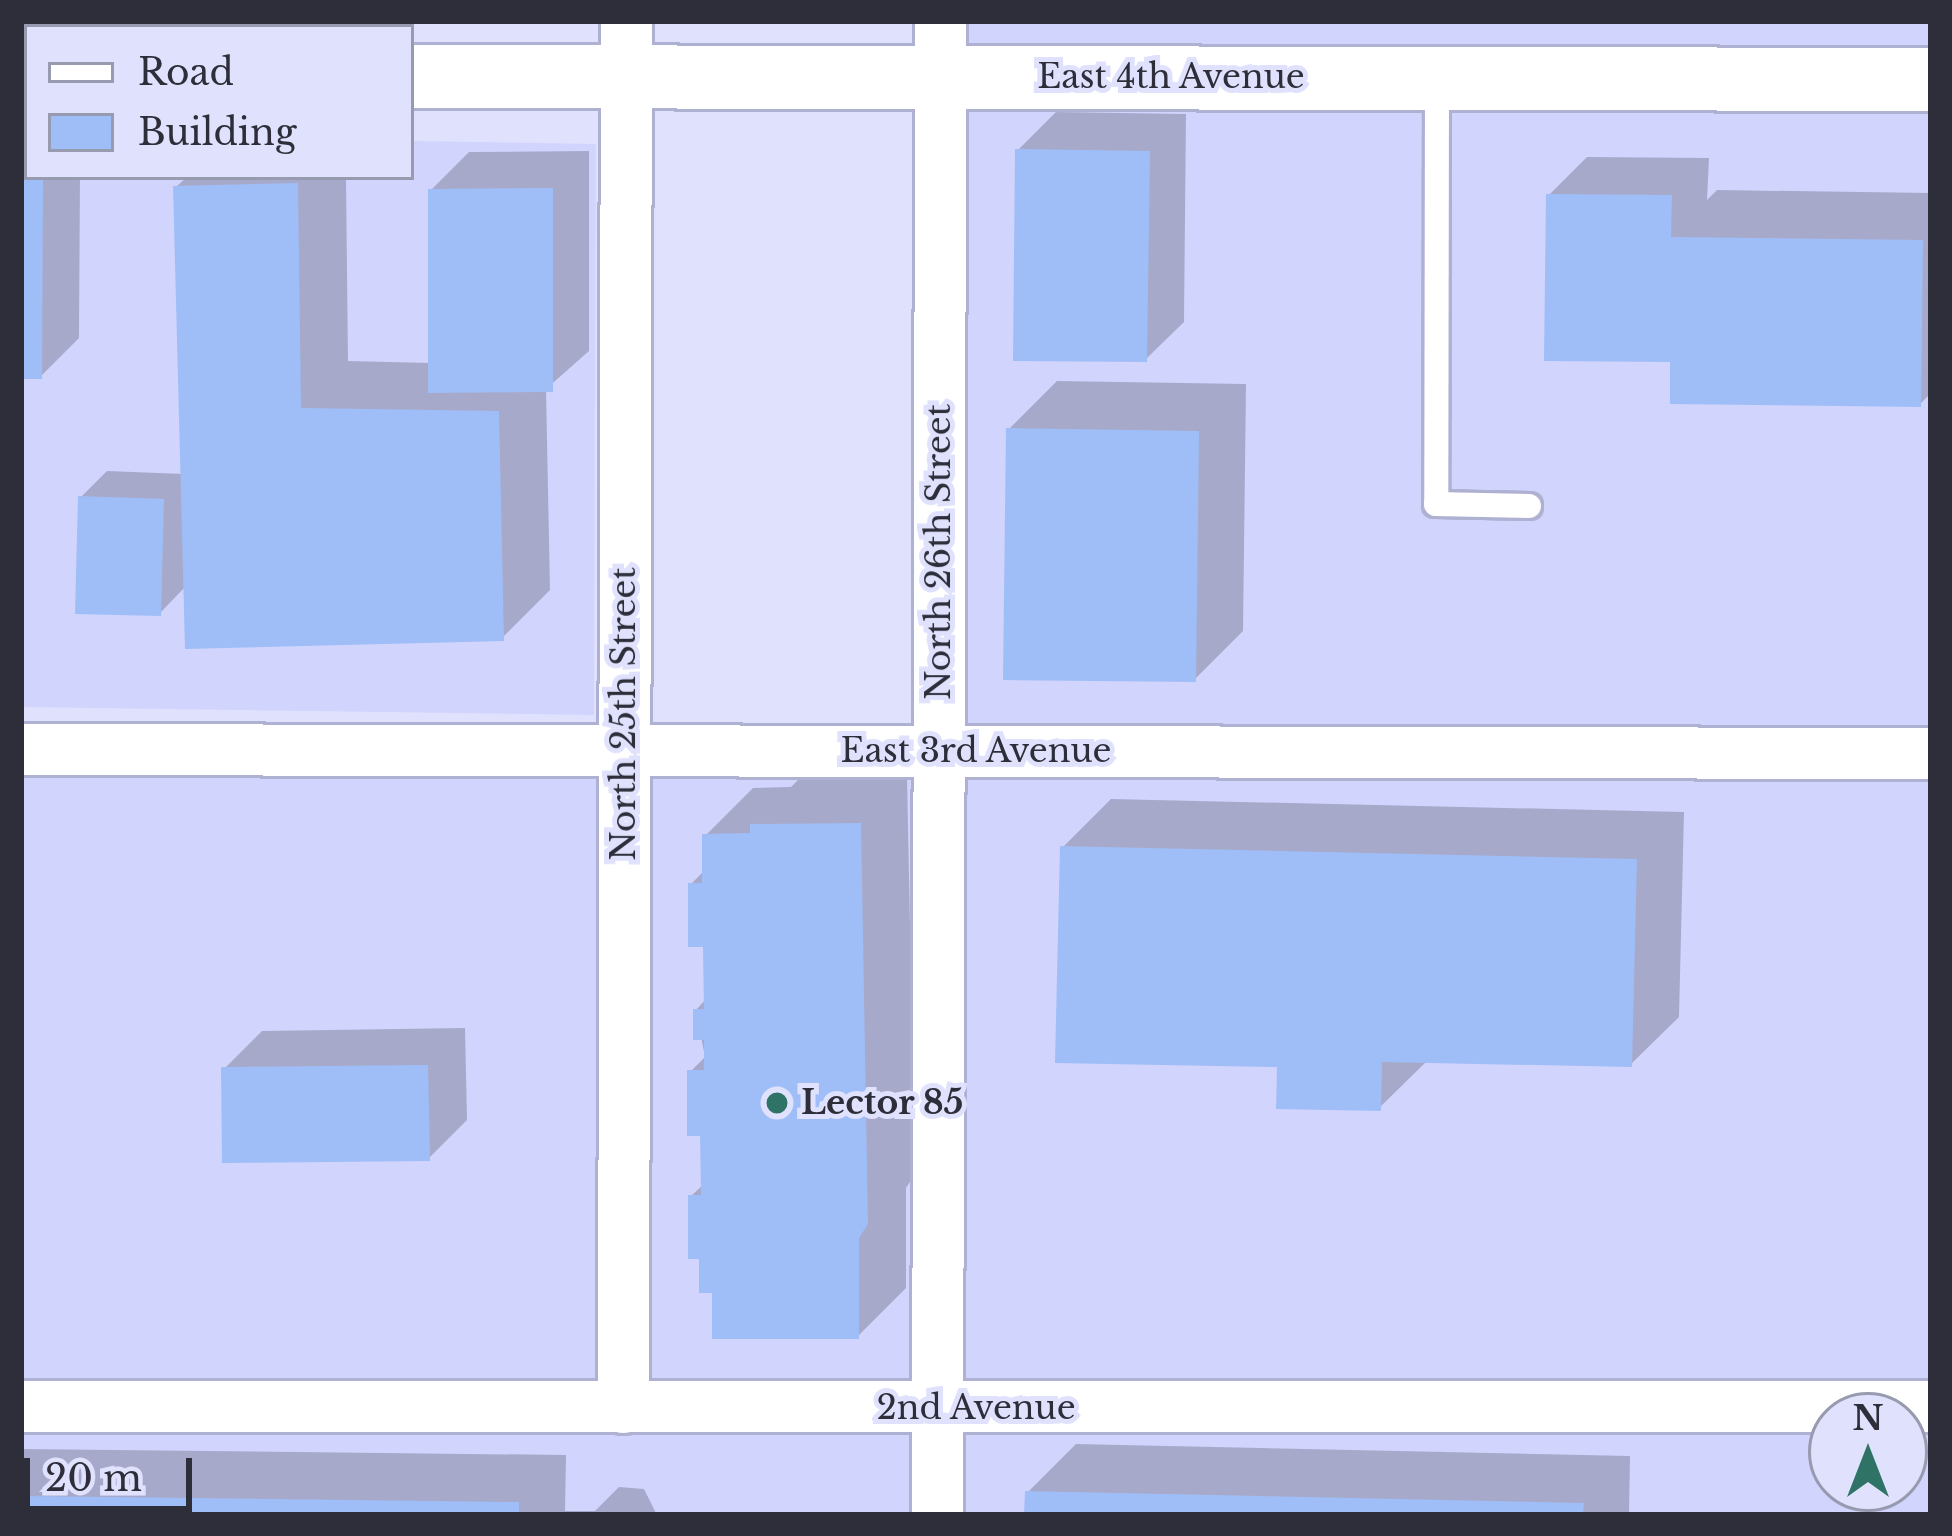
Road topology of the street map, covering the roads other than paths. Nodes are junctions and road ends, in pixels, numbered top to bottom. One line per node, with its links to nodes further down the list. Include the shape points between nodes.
1 (626, 49): 2 (street, East 4th Avenue); 3 (street, East 4th Avenue); 8 (street, North 25th Street)
2 (940, 49): 4 (street, East 4th Avenue); 9 (street, North 26th Street)
3 (414, 76)
4 (1437, 78): 5 (street, East 4th Avenue); 6 (lane, via 1436,504)
5 (1931, 79)
6 (1529, 506)
7 (21, 749): 8 (street, East 3rd Avenue)
8 (624, 750): 9 (street, East 3rd Avenue); 13 (street, North 25th Street)
9 (938, 750): 10 (street, East 3rd Avenue); 14 (street, North 26th Street)
10 (1931, 753)
11 (21, 1406): 13 (street, 2nd Avenue)
12 (1931, 1406): 14 (street, 2nd Avenue)
13 (623, 1407): 14 (street, 2nd Avenue)
14 (938, 1408): 15 (street, North 26th Street)
15 (937, 1515)

